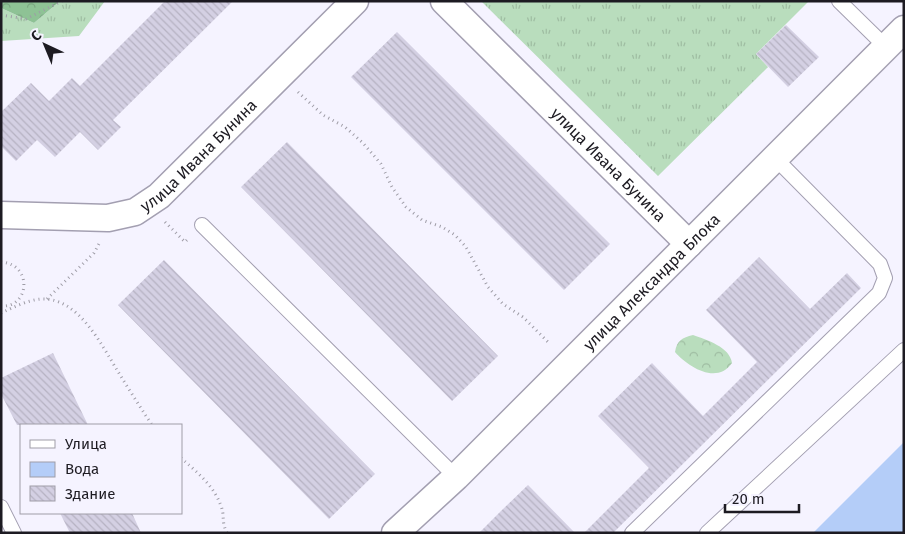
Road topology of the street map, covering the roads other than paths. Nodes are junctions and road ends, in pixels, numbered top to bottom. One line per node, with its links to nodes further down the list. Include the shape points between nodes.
1 (355, 1): 6 (street, улица Ивана Бунина, via 159,196 135,212 105,218)
2 (444, 1): 8 (street, улица Ивана Бунина)
3 (840, 1): 4 (lane)
4 (895, 38): 5 (street, улица Александра Блока)
5 (775, 158): 8 (street, улица Александра Блока); 14 (lane, via 880,264 885,278 879,292)
6 (1, 215)
7 (202, 224): 10 (lane)
8 (689, 244): 10 (street, улица Александра Блока)
9 (904, 350): 15 (lane)
10 (456, 477): 13 (street, улица Александра Блока)
11 (1, 507): 12 (lane)
12 (14, 533)
13 (395, 533)
14 (632, 533)
15 (707, 533)

